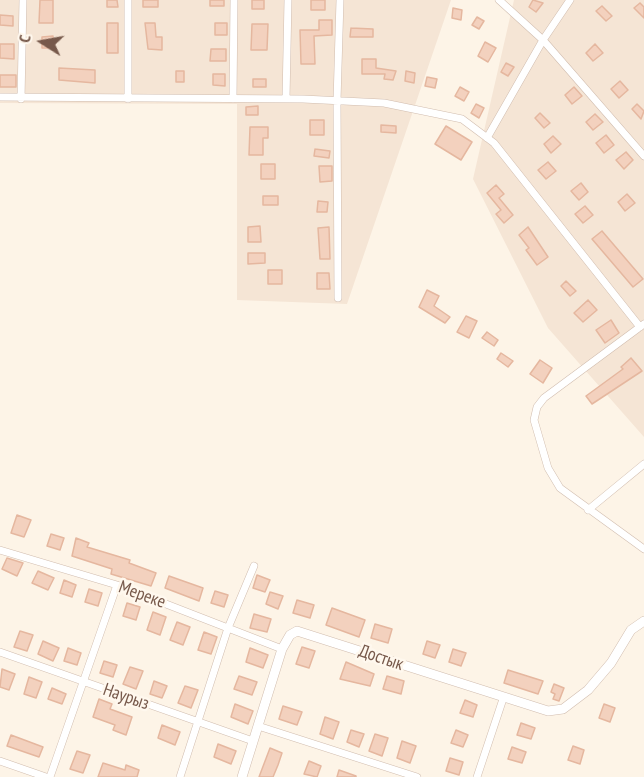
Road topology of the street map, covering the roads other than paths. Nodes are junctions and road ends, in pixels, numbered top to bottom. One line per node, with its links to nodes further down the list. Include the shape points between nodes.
1 (23, 0): 10 (street)
2 (128, 0): 11 (street)
3 (234, 0): 12 (street)
4 (288, 0): 13 (street)
5 (340, 0): 14 (street)
6 (499, 0): 8 (street)
7 (570, 0): 8 (street)
8 (543, 40): 15 (street); 16 (street)
9 (0, 98): 10 (street)
10 (21, 99): 11 (street)
11 (128, 99): 12 (street)
12 (233, 99): 13 (street)
13 (286, 99): 14 (street)
14 (337, 101): 15 (street, via 384,103 462,119); 17 (street)
15 (487, 138): 18 (street)
16 (644, 156)
17 (338, 298)
18 (642, 325): 20 (street, via 537,407 535,430 553,478)
19 (644, 464): 20 (street)
20 (588, 510): 21 (street)
21 (644, 549)
22 (0, 550): 24 (street, Мереке)
23 (254, 566): 26 (street)
24 (117, 585): 26 (street, Мереке); 29 (street)
25 (644, 621): 30 (street, Достык, via 631,630 588,690 563,708 542,711)
26 (228, 628): 27 (street, Мереке); 31 (street)
27 (282, 649): 30 (street, Достык, via 290,635 302,632); 32 (street)
28 (0, 652): 29 (street, Наурыз)
29 (83, 682): 31 (street, Наурыз); 35 (street)
30 (503, 699): 39 (street)
31 (197, 722): 33 (street, Наурыз); 36 (street)
32 (258, 726): 33 (street); 38 (street)
33 (253, 741): 37 (street)
34 (0, 761): 35 (street)
35 (48, 777)
36 (180, 777)
37 (242, 777)
38 (417, 777)
39 (477, 777)

